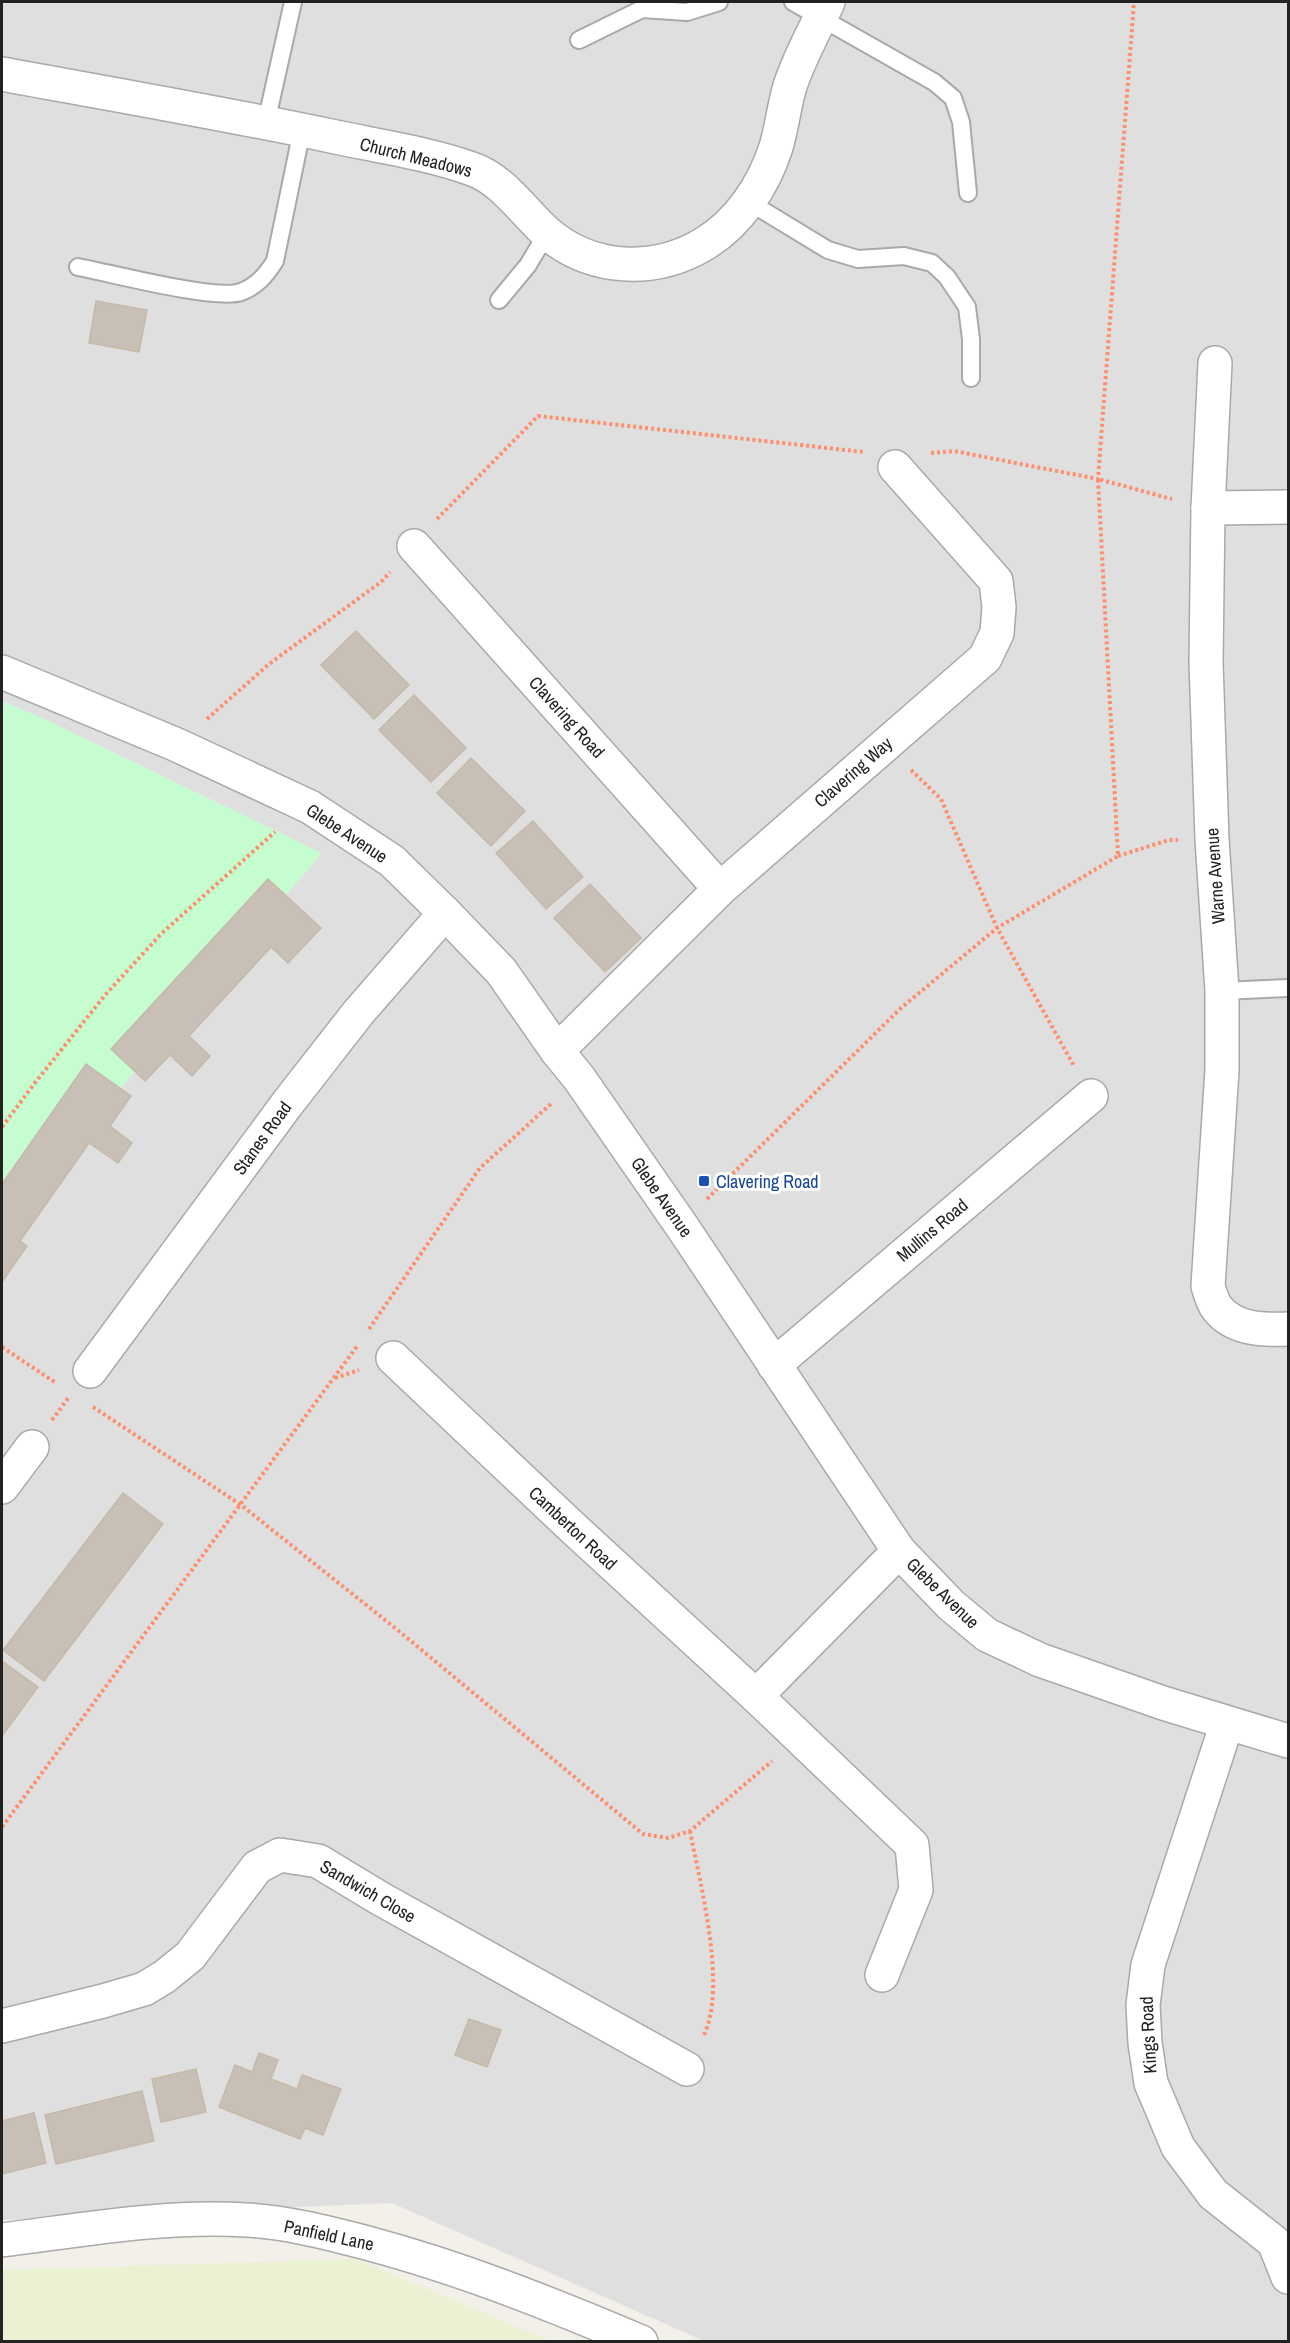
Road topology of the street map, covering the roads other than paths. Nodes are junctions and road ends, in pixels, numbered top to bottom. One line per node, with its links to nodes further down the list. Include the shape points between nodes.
1 (294, 2): 7 (lane)
2 (720, 2): 5 (lane, via 687,12 642,9)
3 (793, 2): 4 (lane)
4 (824, 10): 9 (lane, via 953,98 961,122); 10 (street, Church Meadows, via 802,53 776,147)
5 (579, 40)
6 (2, 74): 7 (street, Church Meadows)
7 (266, 123): 8 (street, Church Meadows)
8 (302, 130): 11 (street, Church Meadows, via 475,170 502,188); 12 (lane, via 283,232 275,261 263,279 240,292 212,294)
9 (968, 193)
10 (749, 202): 11 (street, Church Meadows, via 727,227 704,244 650,265 621,265 592,258); 15 (lane, via 828,250 858,259 904,256 932,263 947,277 967,307)
11 (548, 233): 13 (lane)
12 (78, 267)
13 (499, 300)
14 (1215, 363): 18 (street, Warne Avenue)
15 (971, 378)
16 (884, 460): 21 (street, Clavering Way, via 996,581 997,633 985,658)
17 (1288, 507): 18 (street)
18 (1208, 508): 24 (street, Warne Avenue, via 1206,662)
19 (414, 546): 21 (street, Clavering Road)
20 (2, 672): 22 (street, Glebe Avenue, via 177,745 310,807 392,861)
21 (720, 889): 25 (street, Clavering Way)
22 (445, 913): 25 (street, Glebe Avenue, via 501,971); 30 (street, Stanes Road, via 358,1013 294,1095)
23 (1288, 988): 24 (lane)
24 (1222, 991): 27 (street, Warne Avenue, via 1222,1070 1208,1286 1216,1308 1234,1322 1262,1330)
25 (557, 1051): 29 (street, Glebe Avenue, via 681,1225)
26 (1091, 1096): 29 (street, Mullins Road)
27 (1288, 1329)
28 (393, 1358): 34 (street, Camberton Road)
29 (774, 1365): 33 (street, Glebe Avenue)
30 (81, 1382)
31 (32, 1447): 32 (street)
32 (2, 1487)
33 (899, 1551): 34 (street); 35 (street, Glebe Avenue, via 951,1605 987,1635 1040,1660)
34 (756, 1695): 37 (street, Camberton Road, via 912,1845 916,1890)
35 (1227, 1723): 36 (street, Glebe Avenue); 41 (street, Kings Road, via 1148,1965 1143,2005 1145,2043 1151,2083 1178,2147 1213,2194)
36 (1288, 1741)
37 (882, 1975)
38 (2, 2026): 39 (street, Sandwich Close, via 144,1989 164,1977 190,1956 257,1867 280,1855 318,1861)
39 (687, 2069)
40 (2, 2240): 43 (street, Panfield Lane, via 156,2221 259,2221 328,2233 429,2259)
41 (1281, 2242): 42 (street, Kings Road)
42 (1288, 2277)
43 (641, 2342)

